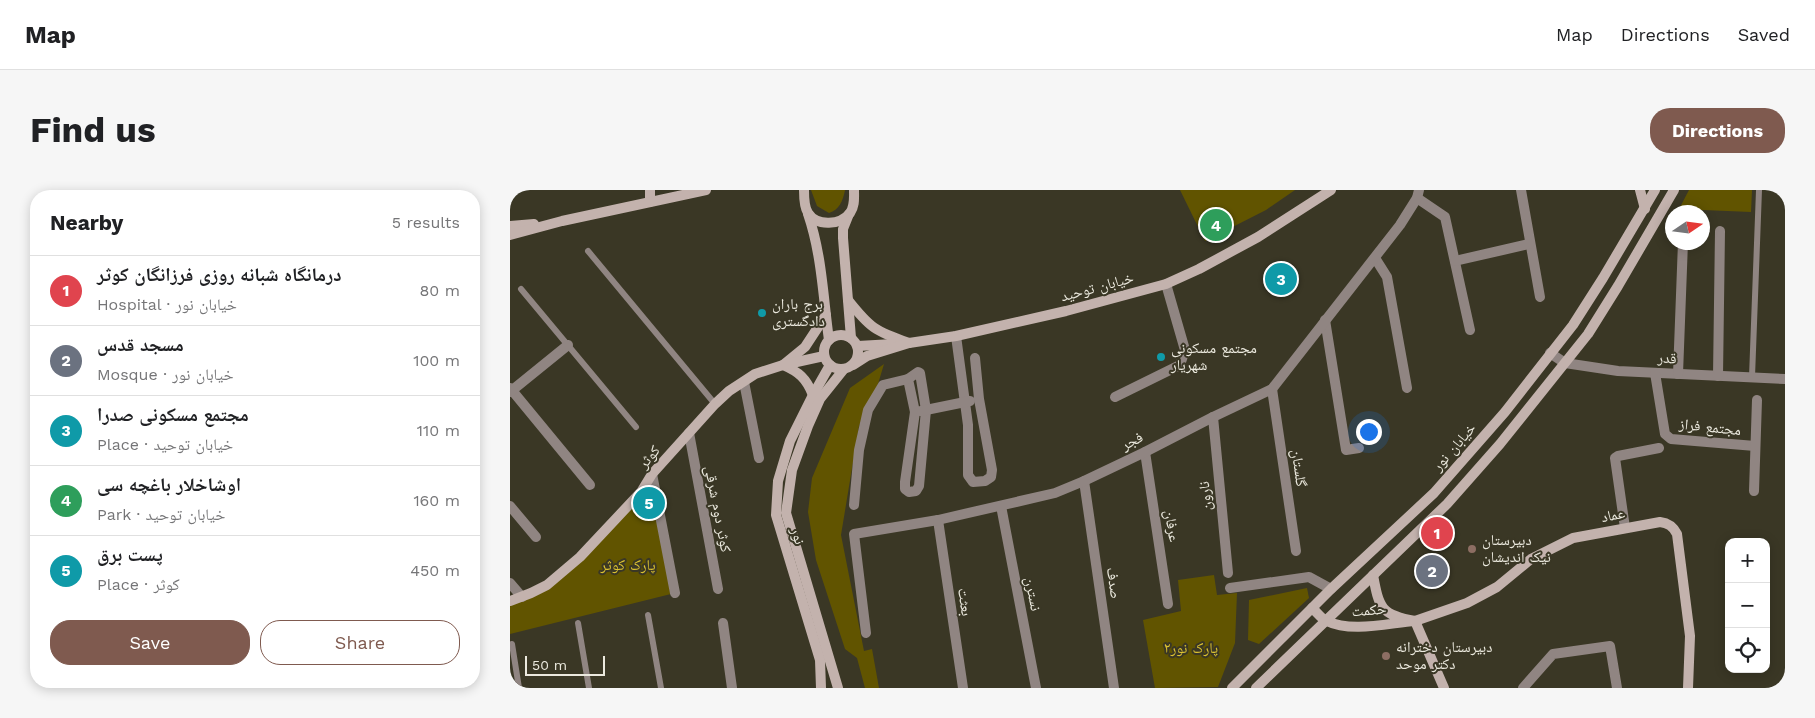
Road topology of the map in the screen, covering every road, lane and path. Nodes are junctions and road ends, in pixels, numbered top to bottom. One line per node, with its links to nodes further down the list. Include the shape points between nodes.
1 (650, 190): 12 (main road)
2 (706, 190): 12 (main road)
3 (804, 190): 14 (main road)
4 (854, 190): 15 (main road)
5 (1331, 190): 25 (main road, خیابان توحید, via 1258,237)
6 (1521, 190): 20 (street)
7 (1640, 190): 13 (main road)
8 (1655, 190): 13 (main road, خیابان نور)
9 (1674, 190): 41 (main road, via 1588,334)
10 (1759, 190): 47 (lane)
11 (1418, 194): 23 (street, فجر, via 1400,226); 24 (street, via 1445,217)
12 (650, 202): 16 (main road)
13 (1645, 209): 38 (main road, خیابان نور, via 1579,316)
14 (808, 214): 15 (main road, via 823,223 840,221); 29 (main road, via 819,255)
15 (849, 214): 28 (main road, via 843,229)
16 (562, 221): 17 (main road); 19 (main road)
17 (510, 226)
18 (1720, 231): 46 (street)
19 (510, 235)
20 (1529, 244): 24 (street); 27 (street)
21 (1683, 250): 45 (street)
22 (588, 251): 59 (lane)
23 (1374, 258): 30 (street, فجر); 52 (street, via 1387,277)
24 (1455, 261): 31 (street)
25 (1166, 284): 32 (main road, خیابان توحید); 55 (street, via 1185,350 1180,365)
26 (521, 289): 36 (lane)
27 (1540, 298)
28 (847, 299): 33 (main road); 35 (main road, via 871,326)
29 (826, 315): 34 (main road); 42 (main road, via 805,347)
30 (1325, 320): 51 (street, فجر); 66 (street, via 1346,450)
31 (1470, 330)
32 (956, 336): 35 (main road, خیابان توحید); 58 (street)
33 (851, 338): 34 (main road, via 842,334); 37 (main road)
34 (829, 340): 40 (main road, via 824,347)
35 (908, 343): 37 (main road); 43 (main road, خیابان توحید, via 867,356)
36 (568, 345): 53 (street); 63 (lane)
37 (858, 346): 43 (main road, via 857,360)
38 (1550, 353): 41 (street, قدر); 86 (main road, خیابان نور, via 1505,412 1434,493)
39 (975, 358): 56 (street)
40 (827, 361): 42 (main road, کوثر); 43 (main road, via 834,368); 54 (main road)
41 (1565, 364): 44 (street, قدر); 82 (main road, via 1447,504)
42 (783, 365): 50 (main road, کوثر, via 755,374); 54 (main road, via 803,376)
43 (848, 367): 54 (main road)
44 (1655, 373): 45 (street, قدر); 65 (street, مجتمع فراز, via 1668,437)
45 (1678, 374): 46 (street, قدر)
46 (1718, 376): 47 (street, قدر)
47 (1752, 377): 49 (street, قدر)
48 (908, 379): 60 (street, via 920,373); 61 (street); 74 (street, via 883,385 868,410 859,450)
49 (1785, 379)
50 (744, 382): 59 (main road, کوثر); 69 (street)
51 (1272, 388): 62 (street, فجر); 80 (street, گلستان)
52 (1407, 388)
53 (511, 390): 72 (street)
54 (817, 397): 104 (main road, نور, via 790,441 778,481 776,515 820,660); 105 (main road, نور, via 792,470 786,513)
55 (1115, 398)
56 (980, 399): 58 (street); 58 (street, via 992,470 991,477 985,481 973,482 968,474)
57 (1756, 400): 65 (street)
58 (965, 402): 60 (street)
59 (715, 404): 64 (main road, کوثر)
60 (926, 410): 61 (street); 61 (street, via 919,486 916,491 909,492 905,489 905,482)
61 (915, 412)
62 (1213, 417): 68 (street, فجر); 81 (street, نارون)
63 (636, 427)
64 (689, 433): 70 (main road, کوثر); 85 (street, کوثر دوم شرقی)
65 (1755, 446): 73 (street)
66 (1359, 448)
67 (1659, 448): 78 (street, via 1615,458)
68 (1145, 452): 71 (street, فجر); 90 (street, عرفان)
69 (758, 458)
70 (652, 474): 87 (street); 88 (main road, کوثر, via 641,492 580,557 547,585)
71 (1084, 481): 76 (street, فجر, via 1055,493); 108 (street, صدف)
72 (590, 485)
73 (1754, 491)
74 (854, 505)
75 (510, 506): 79 (street)
76 (1000, 506): 77 (street, فجر); 107 (street, نسترن)
77 (938, 520): 97 (street, فجر, via 854,534); 106 (street, بعثت)
78 (1625, 528): 94 (main road, عماد, via 1573,538 1531,559 1497,587 1468,603); 113 (main road, عماد, via 1666,522 1677,534 1690,636)
79 (536, 537)
80 (1296, 551)
81 (1228, 573)
82 (1373, 575): 93 (main road); 94 (main road, حکمت, via 1377,599 1387,613)
83 (510, 583): 88 (street)
84 (1230, 588): 86 (street, via 1309,577)
85 (718, 589)
86 (1331, 590): 91 (main road, خیابان نور)
87 (675, 593)
88 (522, 597): 89 (main road, کوثر)
89 (510, 601)
90 (1168, 604)
91 (1312, 608): 93 (main road); 109 (main road, خیابان نور)
92 (648, 614): 102 (lane)
93 (1326, 621): 94 (main road, حکمت, via 1360,627); 110 (main road)
94 (1416, 621): 111 (main road)
95 (578, 623): 101 (lane)
96 (723, 623): 103 (street)
97 (866, 633)
98 (512, 644): 100 (lane)
99 (1524, 687): 112 (street, via 1553,654 1610,646)
100 (519, 688)
101 (588, 688)
102 (661, 688)
103 (732, 688)
104 (821, 688)
105 (838, 688)
106 (963, 688)
107 (1036, 688)
108 (1114, 688)
109 (1232, 688)
110 (1256, 688)
111 (1444, 688)
112 (1617, 688)
113 (1688, 688)

